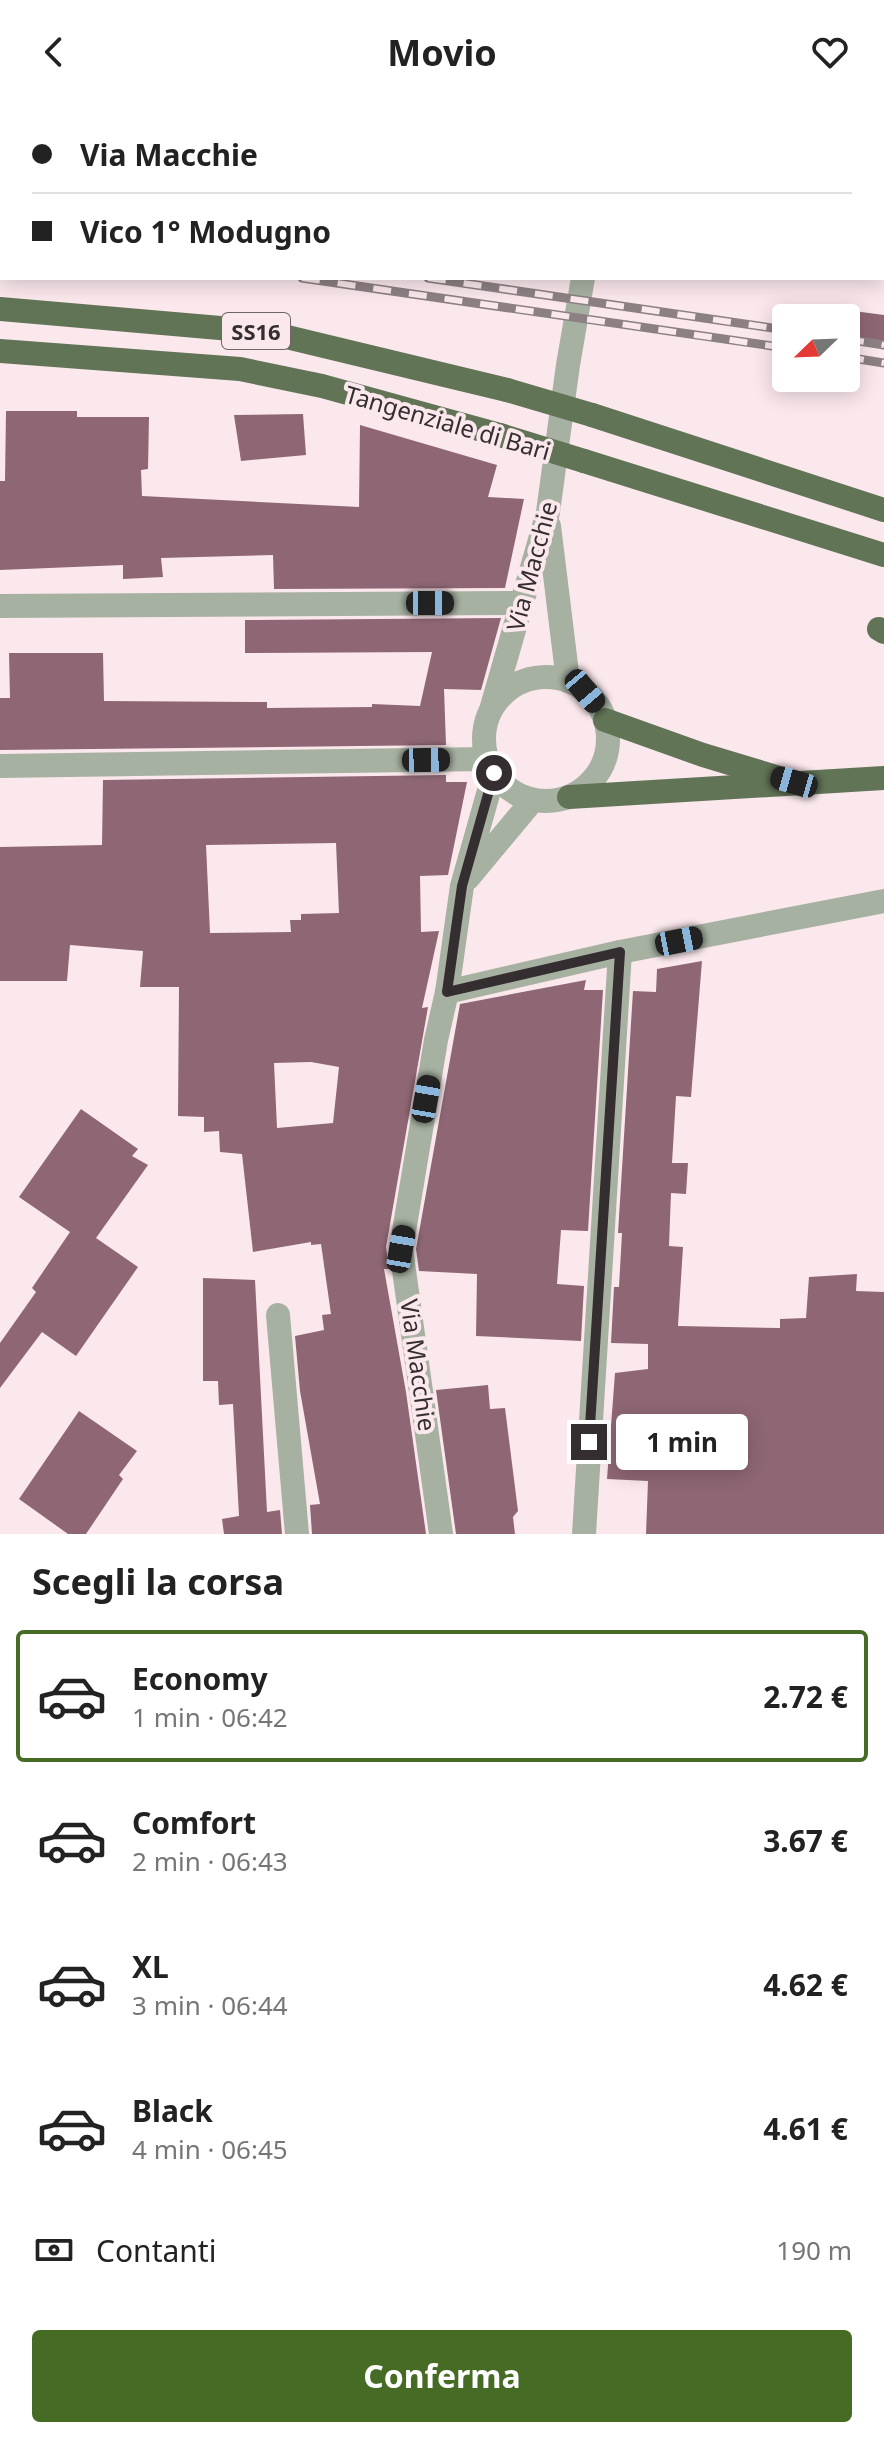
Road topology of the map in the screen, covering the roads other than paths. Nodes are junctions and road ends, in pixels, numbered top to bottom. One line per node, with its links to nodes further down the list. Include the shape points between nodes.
1 (583, 280): 5 (street, Via Macchie)
2 (0, 309): 4 (highway, Tangenziale di Bari / SS16, bridge, via 266,332 387,359 592,415)
3 (0, 351): 6 (highway, Tangenziale di Bari / SS16, bridge, via 240,369 322,386 500,435)
4 (884, 510)
5 (548, 512): 7 (street, Via Macchie); 9 (street)
6 (884, 555)
7 (522, 603): 8 (street); 10 (street, Via Macchie)
8 (0, 606)
9 (568, 681): 10 (street, via 532,678 516,685); 11 (street, via 585,691)
10 (491, 710): 13 (street, via 484,743)
11 (605, 720): 15 (highway); 16 (street, via 605,757 585,788)
12 (0, 766): 13 (street)
13 (490, 766): 17 (street, via 504,786); 18 (street, Via Macchie)
14 (884, 778): 15 (highway)
15 (794, 782): 16 (highway)
16 (569, 797): 17 (street)
17 (533, 800): 18 (street)
18 (462, 886): 21 (street, Via Macchie)
19 (884, 901): 20 (street)
20 (620, 952): 21 (street); 25 (street)
21 (447, 992): 24 (street, Via Macchie, via 401,1249)
22 (278, 1315): 23 (street)
23 (297, 1534)
24 (441, 1534)
25 (584, 1534)

